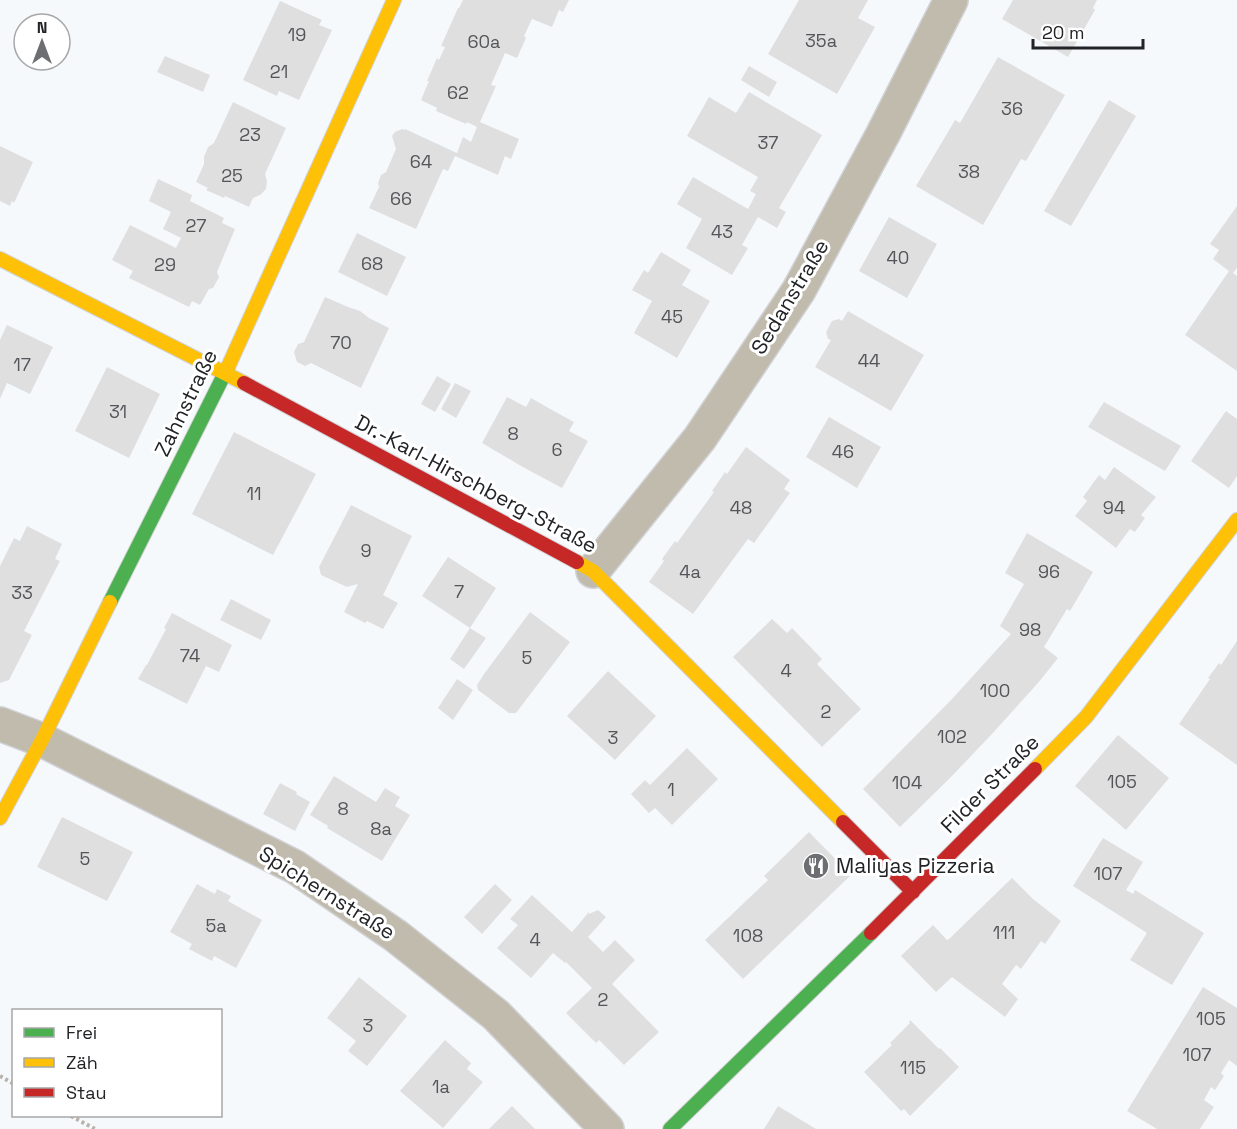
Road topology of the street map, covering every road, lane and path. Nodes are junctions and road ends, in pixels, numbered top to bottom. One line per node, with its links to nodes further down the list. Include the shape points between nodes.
1 (394, 0): 4 (street, Zahnstraße)
2 (951, 0): 6 (street, Sedanstraße, via 799,290 700,438)
3 (0, 259): 4 (street, Dr.-Karl-Hirschberg-Straße)
4 (225, 373): 6 (street, Dr.-Karl-Hirschberg-Straße); 8 (street, Zahnstraße)
5 (1237, 520): 10 (street, Filder Straße, via 1086,717)
6 (593, 571): 10 (street, Dr.-Karl-Hirschberg-Straße)
7 (0, 724): 8 (street, Spichernstraße)
8 (42, 740): 9 (street, Zahnstraße); 13 (street, Spichernstraße, via 295,867 396,936 496,1015)
9 (0, 818)
10 (913, 892): 14 (street, Filder Straße)
11 (73, 1117): 12 (path)
12 (96, 1129)
13 (607, 1129)
14 (670, 1129)

